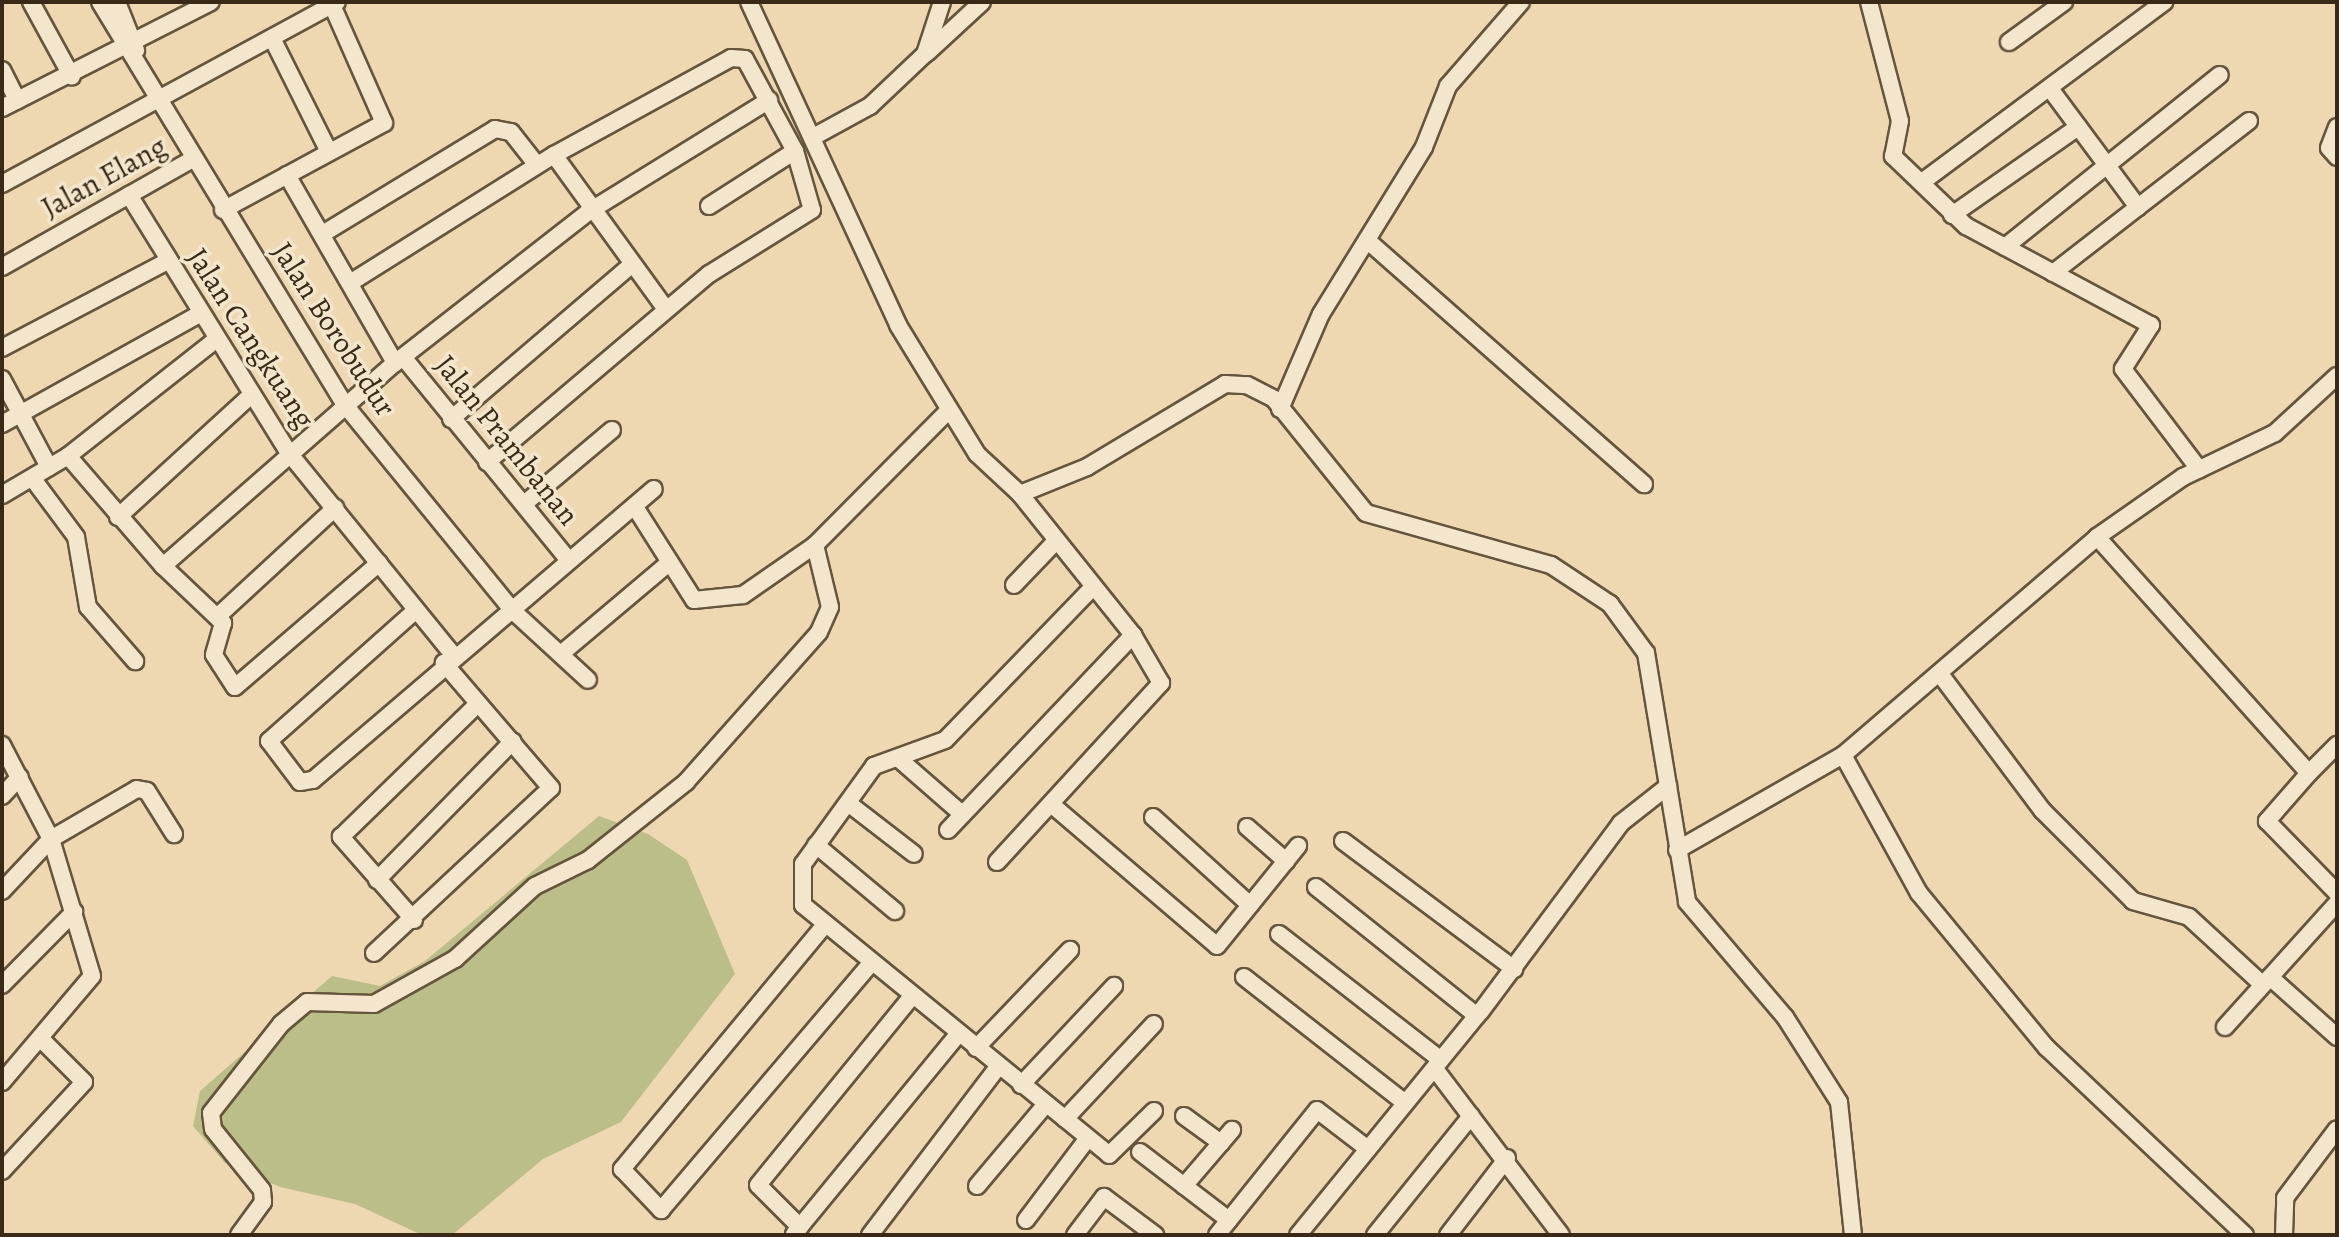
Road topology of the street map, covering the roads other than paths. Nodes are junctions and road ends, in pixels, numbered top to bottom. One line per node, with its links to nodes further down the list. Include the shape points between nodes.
1 (31, 2): 19 (street)
2 (100, 2): 15 (street)
3 (117, 2): 15 (street)
4 (211, 2): 15 (street)
5 (749, 2): 27 (street)
6 (942, 2): 16 (street)
7 (982, 2): 16 (street)
8 (1521, 2): 45 (street, via 1448,86 1424,147)
9 (1869, 2): 36 (street, via 1900,121 1890,149)
10 (2064, 2): 14 (street)
11 (2164, 2): 20 (street, via 2055,78)
12 (334, 3): 13 (street); 29 (street, via 385,120)
13 (272, 38): 21 (street); 29 (street)
14 (2009, 42)
15 (129, 44): 19 (street); 21 (street, Jalan Borobudur)
16 (925, 54): 27 (street, via 870,106)
17 (2, 70): 23 (street)
18 (2220, 75): 34 (street)
19 (72, 77): 23 (street)
20 (2051, 90): 25 (street); 36 (street)
21 (157, 100): 32 (street, Jalan Borobudur); 37 (street)
22 (769, 100): 28 (street); 30 (street, via 737,55); 42 (street, Jalan Cangkuang)
23 (10, 104)
24 (2249, 121): 40 (street)
25 (2078, 127): 34 (street); 43 (street)
26 (2337, 127): 31 (street, via 2329,148)
27 (815, 136): 62 (street, via 898,325)
28 (795, 151): 39 (street); 52 (street, via 812,210)
29 (329, 152): 35 (street)
30 (554, 155): 33 (street); 42 (street)
31 (2337, 157)
32 (191, 160): 38 (street, Jalan Elang); 41 (street, Jalan Borobudur)
33 (537, 165): 44 (street, via 511,132 495,129); 51 (street)
34 (2107, 165): 40 (street); 46 (street)
35 (287, 175): 41 (street); 44 (street, Jalan Prambanan)
36 (1922, 182): 43 (street)
37 (2, 184)
38 (129, 195): 47 (street, Jalan Cangkuang); 48 (street, Jalan Elang)
39 (709, 206)
40 (2138, 207): 50 (street)
41 (223, 210): 60 (street, Jalan Borobudur)
42 (588, 212): 49 (street); 56 (street, Jalan Cangkuang)
43 (1952, 215): 46 (street)
44 (324, 233): 51 (street, Jalan Prambanan)
45 (1368, 241): 61 (street, via 1321,314); 73 (street)
46 (2005, 247): 50 (street)
47 (166, 262): 53 (street, Jalan Cangkuang); 55 (street)
48 (2, 267)
49 (629, 267): 52 (street); 64 (street)
50 (2053, 273): 71 (street, via 2151,325 2123,369)
51 (353, 281): 56 (street, Jalan Prambanan)
52 (666, 309): 69 (street)
53 (198, 315): 54 (street, Jalan Cangkuang); 63 (street)
54 (214, 341): 59 (street, Jalan Cangkuang); 68 (street)
55 (2, 348)
56 (399, 360): 60 (street, Jalan Cangkuang); 64 (street, Jalan Prambanan)
57 (2, 379): 63 (street)
58 (2334, 388): 71 (street, via 2275,433)
59 (250, 396): 67 (street, Jalan Cangkuang); 80 (street)
60 (345, 405): 67 (street, Jalan Cangkuang); 91 (street, Jalan Borobudur)
61 (1280, 409): 75 (street, via 1256,388 1225,384 1087,467); 107 (street, via 1366,513 1551,565 1610,604 1646,653)
62 (947, 412): 75 (street); 83 (street)
63 (22, 413): 65 (street); 70 (street)
64 (451, 419): 69 (street, Jalan Prambanan)
65 (2, 424)
66 (612, 430): 77 (street)
67 (289, 453): 79 (street); 87 (street)
68 (68, 456): 70 (street); 80 (street)
69 (487, 462): 77 (street, Jalan Prambanan)
70 (49, 467): 72 (street)
71 (2199, 469): 81 (street)
72 (33, 479): 76 (street); 96 (street, via 76,537 88,607)
73 (1644, 484)
74 (654, 489): 78 (street)
75 (1020, 494): 82 (street)
76 (2, 495)
77 (524, 504): 84 (street, Jalan Prambanan)
78 (635, 507): 84 (street); 85 (street)
79 (335, 508): 86 (street); 92 (street)
80 (118, 517): 87 (street)
81 (2097, 537): 97 (street); 105 (street)
82 (1056, 541): 88 (street); 89 (street)
83 (815, 545): 85 (street, via 743,595 701,602); 173 (street, via 830,607 819,632 686,782 588,860 535,886 455,959 421,980 374,1004 307,1002 281,1024 211,1113 213,1129 262,1190 263,1202)
84 (568, 559): 91 (street)
85 (670, 562): 94 (street)
86 (379, 563): 90 (street); 92 (street, via 242,686 229,684 214,655 226,633)
87 (163, 566): 92 (street)
88 (1014, 585)
89 (1092, 588): 93 (street); 104 (street, via 958,729)
90 (416, 610): 95 (street); 95 (street, via 269,747 305,784)
91 (512, 610): 94 (street, Jalan Borobudur); 95 (street)
92 (217, 617)
93 (1133, 635): 110 (street, via 1161,675 1157,691); 111 (street)
94 (562, 653): 98 (street, Jalan Borobudur)
95 (450, 660): 99 (street)
96 (135, 661)
97 (1940, 674): 103 (street); 140 (street, via 2042,810 2064,825 2133,901 2189,917)
98 (588, 680)
99 (478, 704): 100 (street); 124 (street, via 341,837)
100 (513, 741): 124 (street); 132 (street, via 551,788)
101 (2, 745): 106 (street)
102 (2337, 745): 105 (street)
103 (1843, 755): 120 (street); 182 (street, via 1919,893 2046,1047)
104 (899, 759): 109 (street, via 878,762); 111 (street)
105 (2309, 773): 127 (street, via 2267,821)
106 (20, 777): 108 (street); 116 (street)
107 (1668, 786): 120 (street); 138 (street, via 1621,823)
108 (2, 796)
109 (848, 803): 118 (street); 121 (street)
110 (1051, 804): 123 (street); 129 (street, via 1217,946)
111 (962, 814): 114 (street)
112 (1153, 817): 129 (street)
113 (1247, 827): 122 (street)
114 (948, 830)
115 (174, 834): 116 (street, via 147,791 137,789)
116 (51, 839): 126 (street); 131 (street)
117 (1343, 841): 138 (street)
118 (816, 845): 130 (street); 133 (street, via 803,864 803,905)
119 (1298, 846): 122 (street)
120 (1677, 850): 181 (street, via 1687,902 1785,1017 1839,1102)
121 (914, 854)
122 (1286, 861): 129 (street)
123 (997, 862)
124 (377, 880): 132 (street)
125 (1316, 887): 144 (street)
126 (2, 891)
127 (2337, 893)
128 (2337, 903): 140 (street)
129 (1250, 905)
130 (895, 911)
131 (74, 912): 141 (street); 149 (street, via 92,976)
132 (414, 920): 136 (street)
133 (823, 927): 137 (street); 137 (street, via 622,1169 661,1210)
134 (1279, 934): 151 (street)
135 (1070, 950): 150 (street)
136 (374, 953)
137 (870, 964): 143 (street)
138 (1514, 969): 144 (street)
139 (1244, 977): 155 (street)
140 (2266, 981): 146 (street); 148 (street)
141 (2, 985)
142 (1114, 986): 154 (street)
143 (912, 996): 147 (street); 171 (street, via 758,1185)
144 (1477, 1016): 151 (street)
145 (1154, 1024): 160 (street)
146 (2225, 1027)
147 (958, 1034): 150 (street); 171 (street)
148 (2337, 1037)
149 (42, 1040): 153 (street); 166 (street, via 84,1082)
150 (976, 1048): 152 (street)
151 (1438, 1065): 155 (street); 159 (street)
152 (998, 1067): 154 (street); 174 (street)
153 (2, 1082)
154 (1021, 1085): 156 (street)
155 (1405, 1103): 163 (street)
156 (1046, 1104): 160 (street); 167 (street)
157 (1154, 1111): 162 (street, via 1109,1155)
158 (1184, 1116): 168 (street, via 1226,1137)
159 (1471, 1116): 165 (street); 178 (street)
160 (1065, 1119): 162 (street)
161 (2337, 1129): 183 (street, via 2285,1198)
162 (1088, 1138): 169 (street)
163 (1368, 1149): 170 (street, via 1317,1110); 177 (street)
164 (1140, 1152): 168 (street)
165 (1507, 1158): 179 (street); 180 (street)
166 (2, 1171)
167 (977, 1186)
168 (1184, 1186): 170 (street)
169 (1026, 1220)
170 (1229, 1220): 176 (street)
171 (797, 1231)
172 (1149, 1233): 175 (street, via 1104,1197)
173 (239, 1235)
174 (870, 1235)
175 (1075, 1235)
176 (1217, 1235)
177 (1298, 1235)
178 (1375, 1235)
179 (1448, 1235)
180 (1561, 1235)
181 (1853, 1235)
182 (2245, 1235)
183 (2284, 1235)

